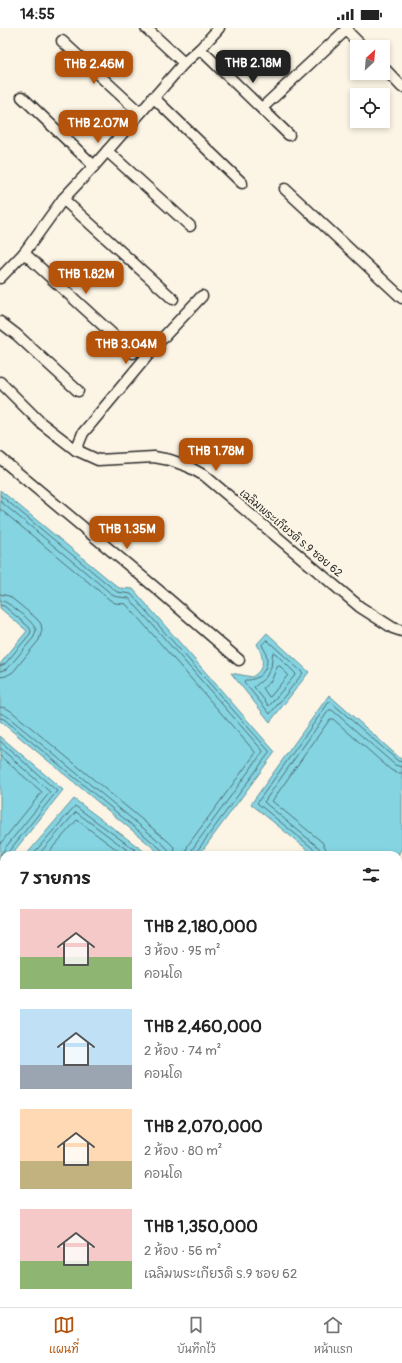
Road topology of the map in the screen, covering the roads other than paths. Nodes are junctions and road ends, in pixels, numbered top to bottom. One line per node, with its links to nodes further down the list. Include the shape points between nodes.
1 (146, 28): 7 (street)
2 (219, 28): 6 (street)
3 (347, 29): 4 (street); 12 (street)
4 (357, 40)
5 (62, 41): 13 (street)
6 (200, 49): 7 (street); 12 (street)
7 (184, 63): 11 (street)
8 (390, 74): 9 (street)
9 (402, 87)
10 (22, 97): 16 (street)
11 (154, 97): 13 (street); 17 (street)
12 (262, 108): 14 (street)
13 (140, 112): 15 (street)
14 (289, 135)
15 (107, 151): 16 (street); 20 (street)
16 (94, 166): 19 (street)
17 (242, 183)
18 (285, 189): 24 (street)
19 (63, 199): 21 (street); 25 (street)
20 (190, 226)
21 (24, 254): 22 (street); 27 (street)
22 (0, 278)
23 (202, 296): 30 (street, via 158,343 83,433)
24 (402, 298)
25 (173, 299)
26 (0, 322): 29 (street)
27 (132, 353)
28 (0, 382): 30 (street, เฉลิมพระเกียรติ ร.9 ซอย 62, via 41,423)
29 (78, 391)
30 (76, 450): 32 (street, เฉลิมพระเกียรติ ร.9 ซอย 62, via 98,460 154,457 170,460 205,476 360,607)
31 (0, 458): 33 (street)
32 (402, 631)
33 (239, 660)

